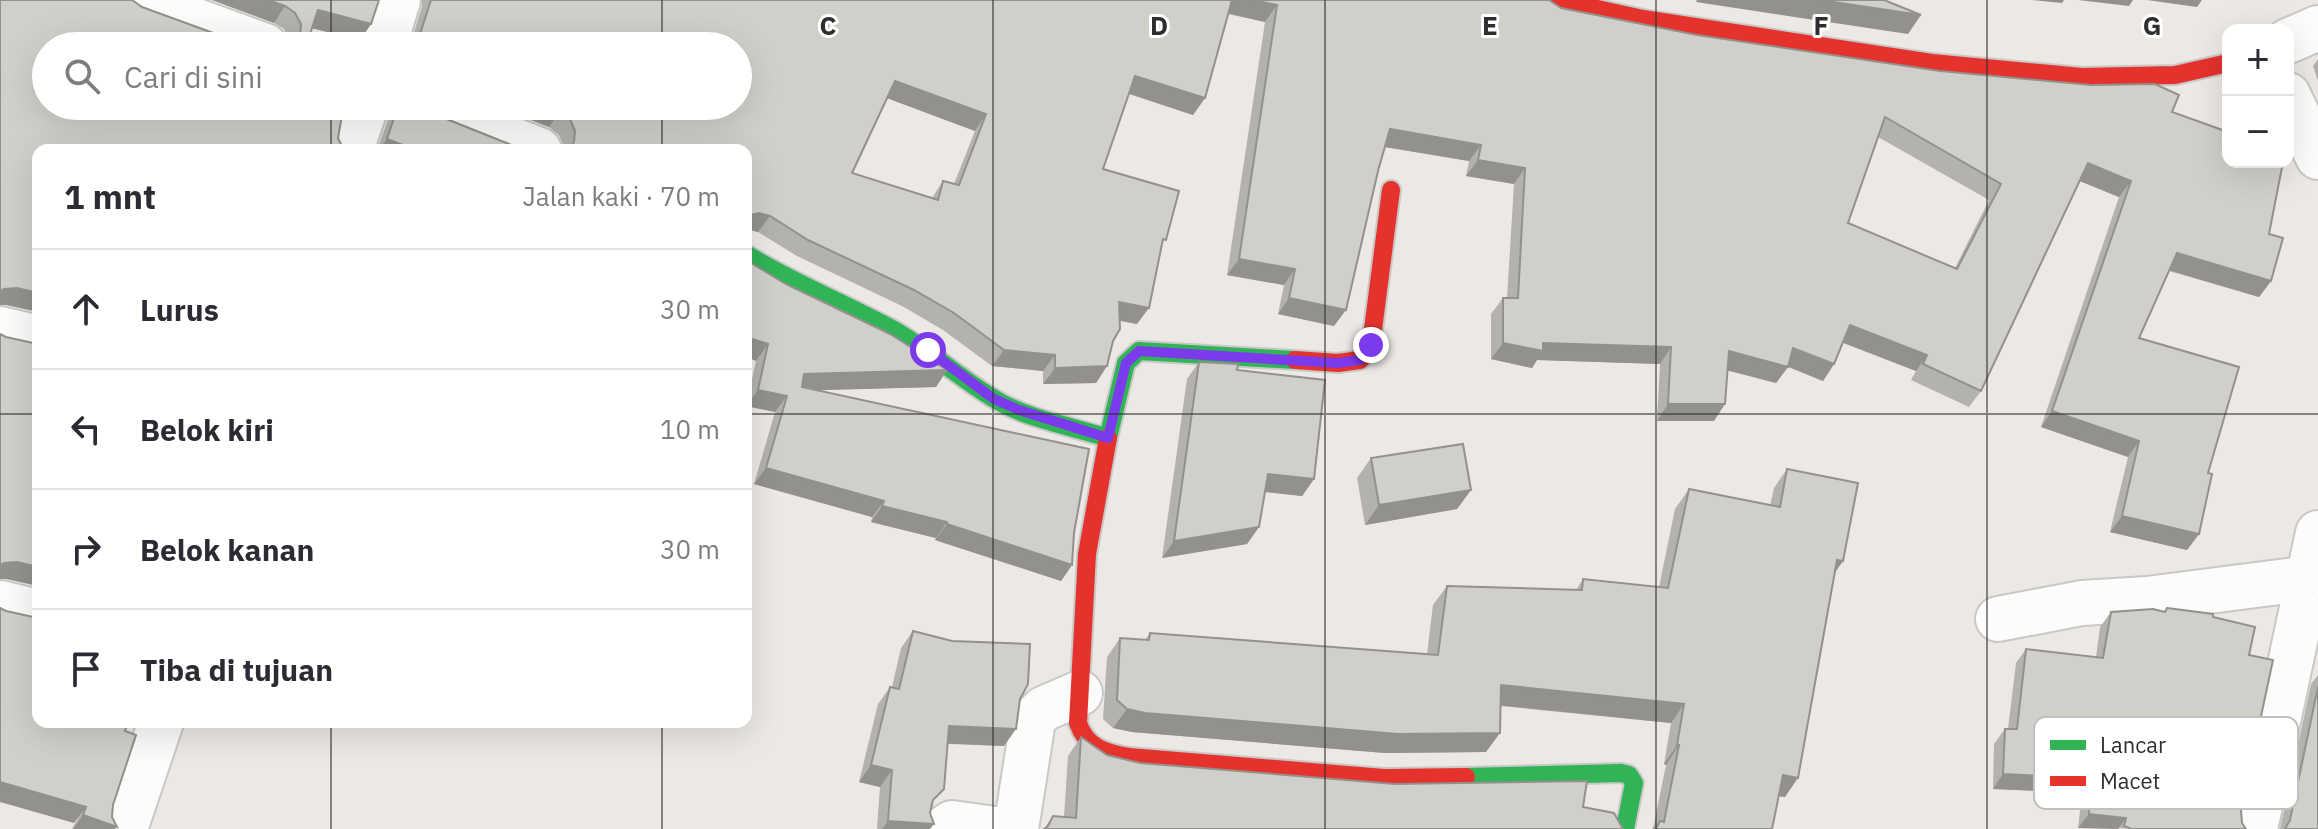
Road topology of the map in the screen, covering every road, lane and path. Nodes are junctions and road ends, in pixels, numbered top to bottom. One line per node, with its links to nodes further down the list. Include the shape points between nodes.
1 (139, 0): 5 (street)
2 (398, 0): 6 (street)
3 (1579, 3): 8 (street, via 1643,19 1932,63 2082,77 2175,75)
4 (2318, 28): 7 (street)
5 (227, 32)
6 (388, 32)
7 (2294, 38)
8 (2222, 64)
9 (2288, 96): 14 (street)
10 (361, 120): 12 (street)
11 (463, 120): 13 (street)
12 (353, 144)
13 (524, 144)
14 (2318, 157)
15 (1391, 190): 19 (street, via 1374,330 1360,360 1139,351 1126,363)
16 (752, 258): 19 (street, via 928,350 994,399)
17 (0, 329): 18 (street)
18 (32, 337)
19 (1108, 438): 25 (street, via 1087,554)
20 (2318, 533): 21 (street)
21 (2313, 577): 24 (street, via 2082,603); 26 (street)
22 (0, 603): 23 (street)
23 (32, 611)
24 (1998, 619)
25 (1080, 693): 32 (street, via 1043,709 1033,720); 33 (street, via 1083,738 1117,756 1384,778 1621,773 1634,783)
26 (2281, 717)
27 (159, 728): 29 (street)
28 (2260, 809): 34 (street)
29 (125, 829)
30 (943, 829): 31 (street, via 952,823)
31 (995, 829)
32 (1016, 829)
33 (1625, 829)
34 (2255, 829)

